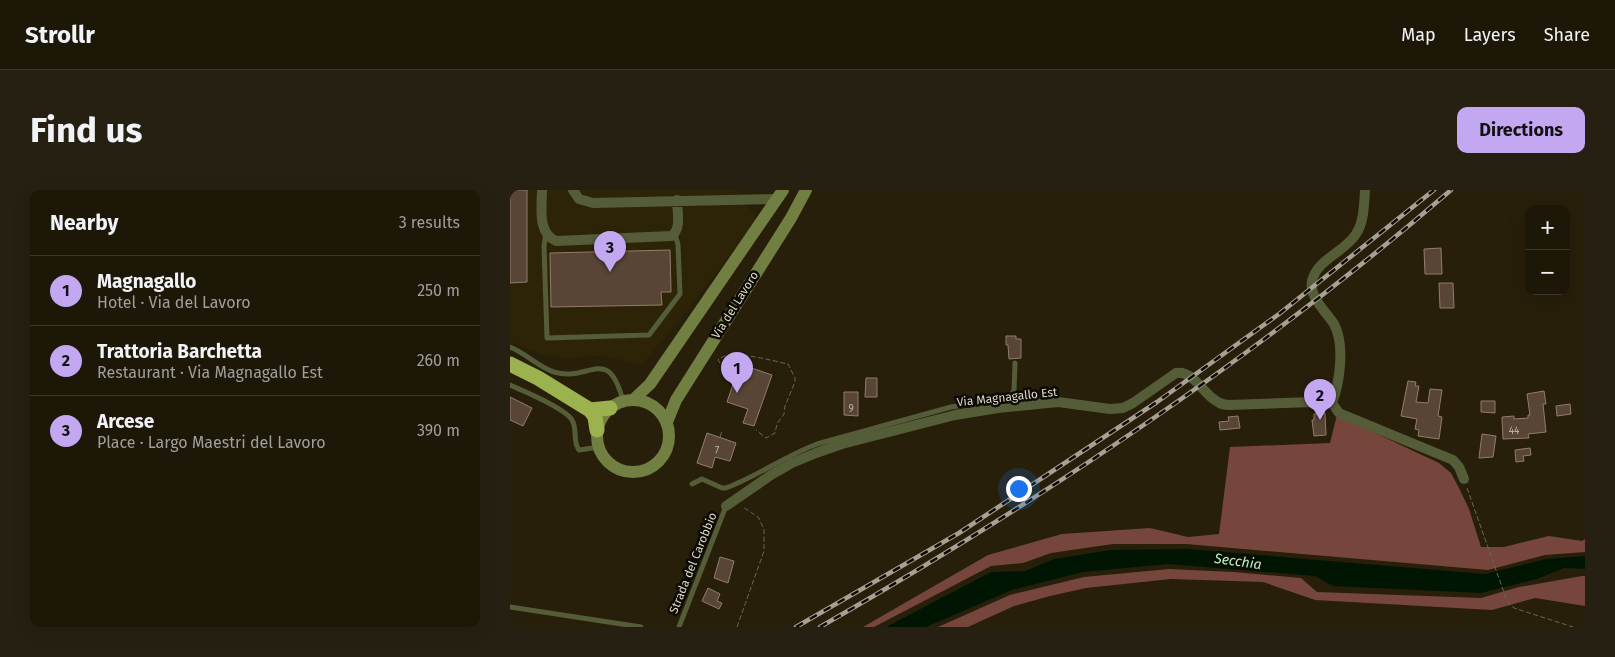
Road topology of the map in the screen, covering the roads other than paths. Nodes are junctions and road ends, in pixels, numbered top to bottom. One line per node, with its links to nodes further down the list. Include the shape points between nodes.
1 (542, 190): 7 (street)
2 (573, 190): 6 (street, via 579,200 588,203)
3 (806, 190): 16 (main road, Via del Lavoro, via 676,400)
4 (1365, 190): 13 (street, via 1362,219 1355,236 1318,269 1312,282 1312,291 1339,338 1337,388)
5 (780, 194): 6 (street); 14 (main road, Via del Lavoro, via 650,384)
6 (676, 200): 8 (street, via 678,226)
7 (546, 234): 8 (street, via 556,241); 8 (lane, via 547,338 649,336 680,294 678,245)
8 (674, 234)
9 (510, 347): 14 (lane, via 558,373 594,368 607,370 616,380)
10 (1015, 363): 20 (lane, via 1014,390 1004,399 952,407 817,444 726,488 702,479)
11 (510, 364): 15 (highway)
12 (510, 385): 18 (lane, via 569,415 579,450)
13 (1332, 402): 19 (street, via 1339,413 1453,460); 21 (street, Via Magnagallo Est, via 1220,404 1188,374 1176,373 1123,408 1058,402 998,408 955,415 842,444 792,463)
14 (622, 403): 15 (highway); 16 (main road, via 651,404); 17 (main road, Via del Lavoro, via 602,418)
15 (590, 410): 17 (highway)
16 (667, 422): 18 (main road, Via del Lavoro, via 670,436 667,450 658,462 643,470 619,469 604,458)
17 (597, 430): 18 (main road)
18 (599, 447)
19 (1464, 480)
20 (692, 484)
21 (730, 503): 24 (lane, Strada del Carobbio)
22 (510, 607): 23 (lane)
23 (641, 627)
24 (679, 627)

